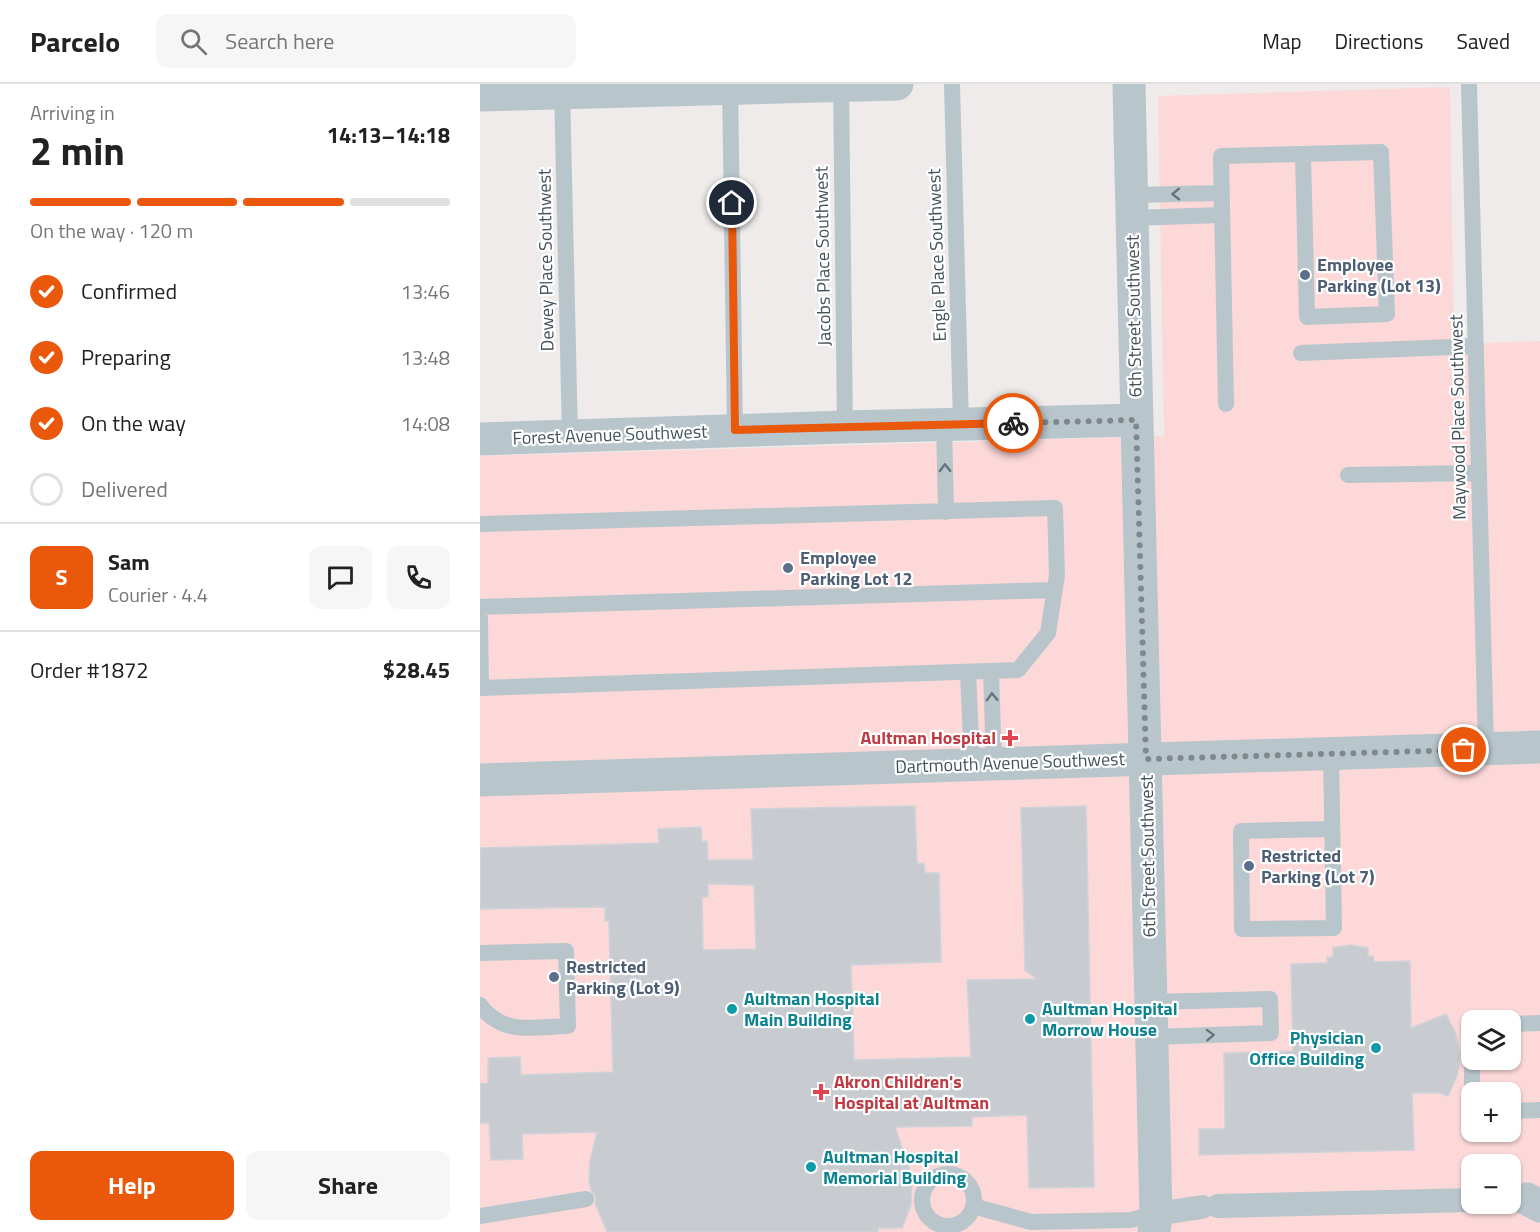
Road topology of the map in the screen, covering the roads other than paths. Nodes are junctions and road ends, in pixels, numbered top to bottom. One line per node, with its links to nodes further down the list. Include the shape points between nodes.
1 (897, 84): 5 (street)
2 (952, 84): 17 (lane, Engle Place Southwest)
3 (1130, 84): 11 (street, 6th Street Southwest)
4 (1469, 84): 13 (lane, Maywood Place Southwest)
5 (841, 85): 6 (street); 18 (lane, Jacobs Place Southwest)
6 (730, 86): 7 (street); 19 (lane)
7 (562, 88): 8 (street); 20 (lane, Dewey Place Southwest)
8 (480, 95)
9 (1303, 154): 9 (lane, via 1382,152 1387,315 1307,317); 10 (lane, via 1221,156)
10 (1221, 193): 11 (lane, one-way to 11); 12 (lane)
11 (1132, 207): 12 (lane); 16 (street, 6th Street Southwest)
12 (1221, 215): 15 (lane)
13 (1476, 346): 14 (lane); 22 (lane, Maywood Place Southwest)
14 (1301, 352)
15 (1226, 404)
16 (1136, 420): 17 (street, Forest Avenue Southwest); 34 (street, 6th Street Southwest)
17 (953, 424): 18 (street, Forest Avenue Southwest); 24 (lane, Engle Place Southwest, one-way to 17)
18 (845, 427): 19 (street, Forest Avenue Southwest)
19 (735, 430): 20 (street, Forest Avenue Southwest)
20 (570, 436): 21 (street, Forest Avenue Southwest)
21 (480, 439)
22 (1478, 473): 23 (lane); 32 (lane, Maywood Place Southwest)
23 (1348, 475)
24 (946, 512): 25 (lane); 26 (lane, via 1055,508)
25 (480, 524)
26 (1054, 590): 27 (lane); 30 (lane, via 1048,633 1018,670)
27 (480, 607)
28 (480, 618): 29 (lane, via 481,688)
29 (968, 672): 30 (lane); 35 (lane)
30 (991, 672): 35 (lane, one-way to 30)
31 (1540, 747): 32 (street, Dartmouth Avenue Southwest)
32 (1486, 749): 33 (street, Dartmouth Avenue Southwest)
33 (1331, 753): 34 (street, Dartmouth Avenue Southwest); 37 (lane)
34 (1146, 759): 35 (street, Dartmouth Avenue Southwest); 39 (street, 6th Street Southwest)
35 (983, 764): 36 (street, Dartmouth Avenue Southwest)
36 (480, 780)
37 (1332, 829): 37 (lane, via 1334,927 1242,929 1241,831)
38 (480, 953): 40 (lane, via 566,951 568,1026 511,1027 492,1019)
39 (1151, 1002): 43 (street, 6th Street Southwest); 43 (lane, one-way to 39, via 1271,1033 1270,999)
40 (480, 1005)
41 (1521, 1023): 42 (lane)
42 (1540, 1023)
43 (1152, 1037): 50 (street, 6th Street Southwest)
44 (1540, 1110): 45 (lane)
45 (1521, 1111)
46 (586, 1199): 49 (lane)
47 (1461, 1200): 50 (street, via 1210,1207)
48 (974, 1206): 50 (lane, via 1031,1222)
49 (480, 1216)
50 (1155, 1223)

